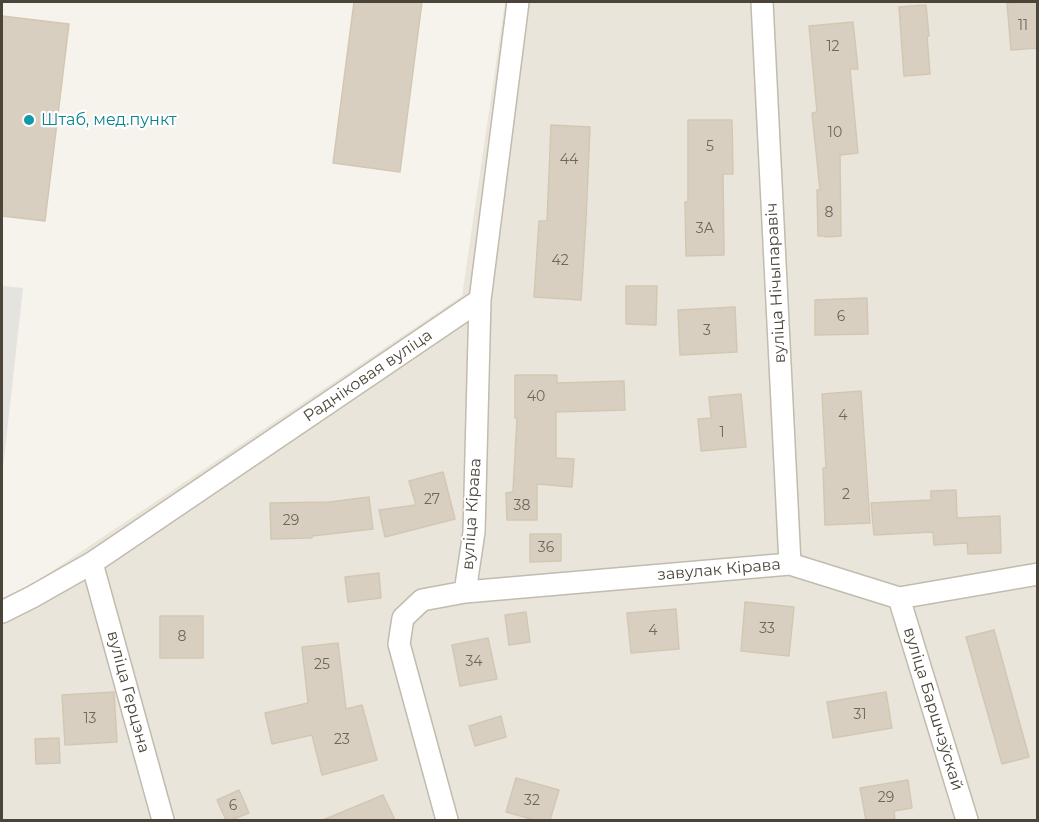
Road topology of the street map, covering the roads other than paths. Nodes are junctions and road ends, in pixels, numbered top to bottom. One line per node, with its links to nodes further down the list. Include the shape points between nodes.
1 (518, 2): 3 (street)
2 (762, 2): 5 (street, вуліца Нічыпаравіч)
3 (480, 300): 4 (street, Радніковая вуліца); 7 (street, вуліца Кірава, via 474,532)
4 (92, 563): 9 (street, Радніковая вуліца); 10 (street, вуліца Герцэна)
5 (790, 564): 7 (street, завулак Кірава); 8 (street, завулак Кірава)
6 (1038, 574): 8 (street, завулак Кірава)
7 (465, 592): 11 (street, вуліца Кірава, via 422,600 403,618 399,644)
8 (899, 598): 12 (street, вуліца Баршчэўскай)
9 (2, 612)
10 (163, 820)
11 (447, 820)
12 (967, 820)

